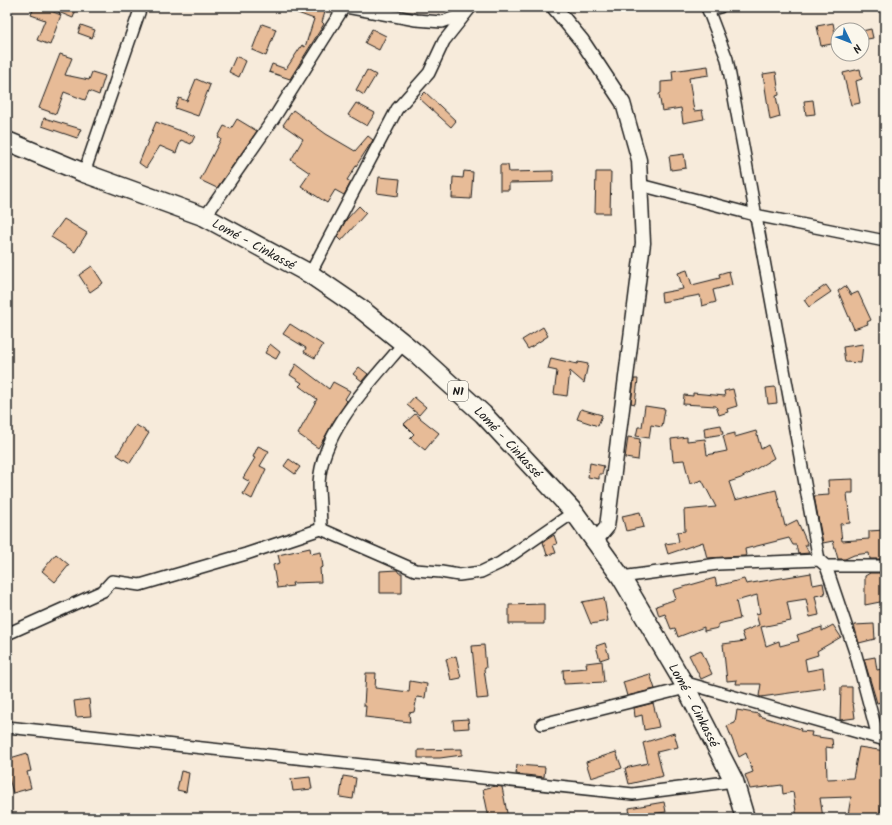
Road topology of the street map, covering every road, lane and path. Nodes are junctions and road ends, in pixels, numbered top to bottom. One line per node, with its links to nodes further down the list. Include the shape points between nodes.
1 (141, 7): 8 (street)
2 (345, 7): 6 (street, via 442,22); 11 (street, via 274,118)
3 (554, 7): 9 (street, via 582,41 623,103 639,160)
4 (720, 7): 5 (street)
5 (707, 8): 10 (street, via 727,59)
6 (468, 11): 13 (street, via 444,41 429,73 397,109)
7 (7, 141): 8 (highway, Lomé - Cinkassé / N1)
8 (84, 173): 11 (highway, Lomé - Cinkassé / N1)
9 (640, 185): 10 (street); 17 (street, via 643,244 607,526)
10 (755, 215): 12 (street); 18 (street)
11 (205, 217): 13 (highway, Lomé - Cinkassé / N1)
12 (885, 241)
13 (310, 274): 14 (highway, Lomé - Cinkassé / N1, via 361,309)
14 (404, 344): 15 (highway, Lomé - Cinkassé / N1, via 483,414); 16 (street, via 350,408 326,451 319,482)
15 (574, 512): 16 (street, via 500,563 481,572 459,575 414,570); 17 (highway, Lomé - Cinkassé / N1)
16 (322, 529): 21 (street, via 140,585 112,581 103,591)
17 (596, 540): 20 (highway, Lomé - Cinkassé / N1)
18 (822, 563): 19 (street); 20 (street, via 718,564); 25 (street, via 856,655)
19 (885, 566)
20 (621, 577): 22 (highway, Lomé - Cinkassé / N1)
21 (7, 634)
22 (685, 685): 23 (street); 25 (street); 26 (highway, Lomé - Cinkassé / N1)
23 (542, 724)
24 (7, 727): 26 (street, via 633,794)
25 (882, 739)
26 (734, 781): 27 (highway, Lomé - Cinkassé / N1)
27 (745, 818)

